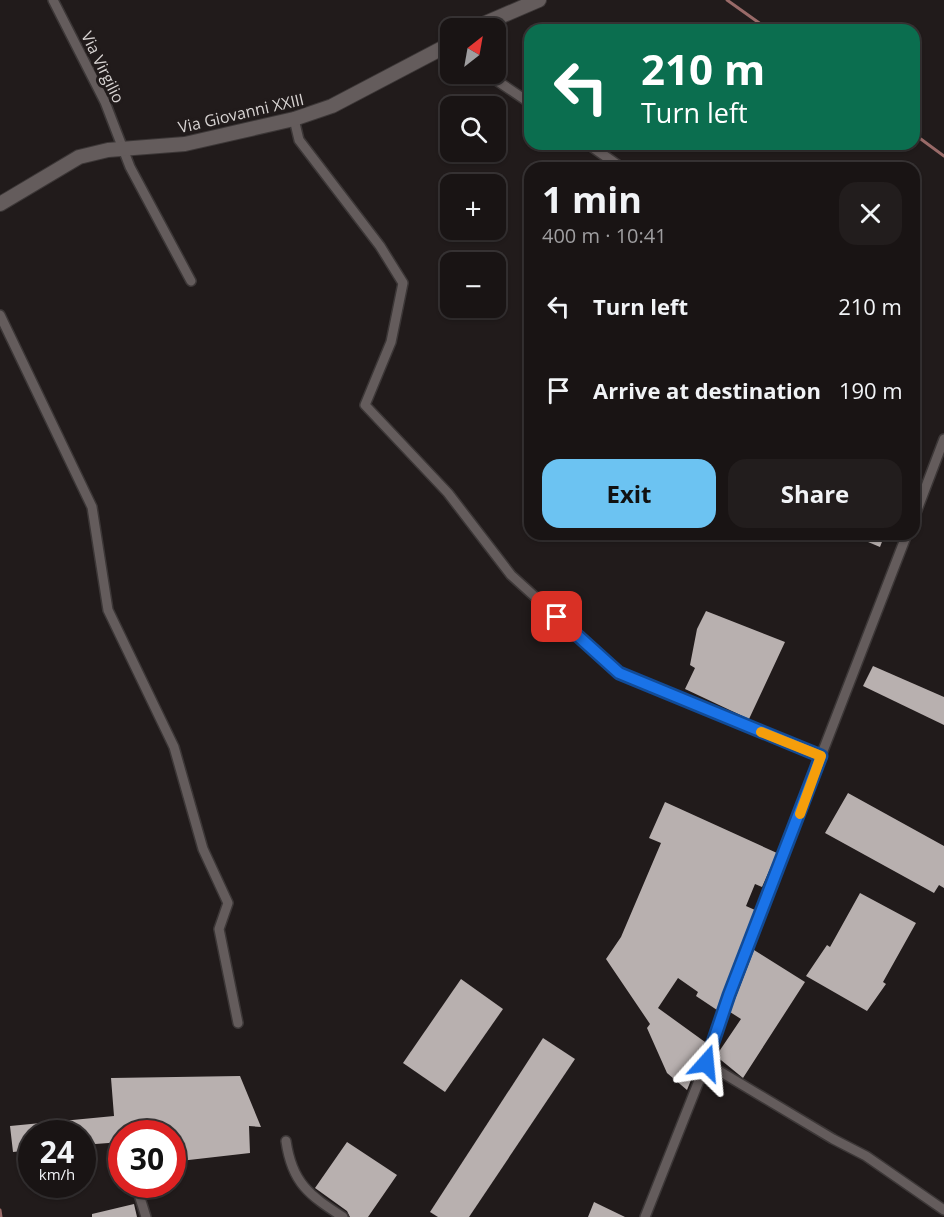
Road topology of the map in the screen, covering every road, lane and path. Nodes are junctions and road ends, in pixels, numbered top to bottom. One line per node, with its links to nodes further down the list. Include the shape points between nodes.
1 (53, 0): 8 (street, Via Virgilio, via 105,102)
2 (539, 0): 3 (main road)
3 (497, 18)
4 (440, 51): 7 (main road, Via Giovanni XXIII, via 355,96)
5 (502, 84): 6 (street)
6 (524, 99)
7 (294, 119): 8 (main road, Via Giovanni XXIII, via 185,144); 17 (street, via 299,140 380,246 403,283 391,342 365,405 448,493 511,575 619,673)
8 (123, 149): 11 (main road, Via Giovanni XXIII, via 79,157); 12 (street, Via Virgilio)
9 (596, 150): 10 (street)
10 (614, 162)
11 (0, 204)
12 (191, 281)
13 (0, 315): 18 (street, via 92,507 108,609 174,747 203,849 228,903 219,929)
14 (944, 439): 15 (street)
15 (920, 502)
16 (905, 540): 17 (street)
17 (821, 756): 19 (street)
18 (238, 1023)
19 (706, 1063): 22 (street, via 866,1156); 25 (street)
20 (286, 1141): 24 (street, via 293,1173 300,1183 319,1202)
21 (140, 1198): 23 (street)
22 (944, 1210)
23 (146, 1217)
24 (343, 1217)
25 (645, 1217)

